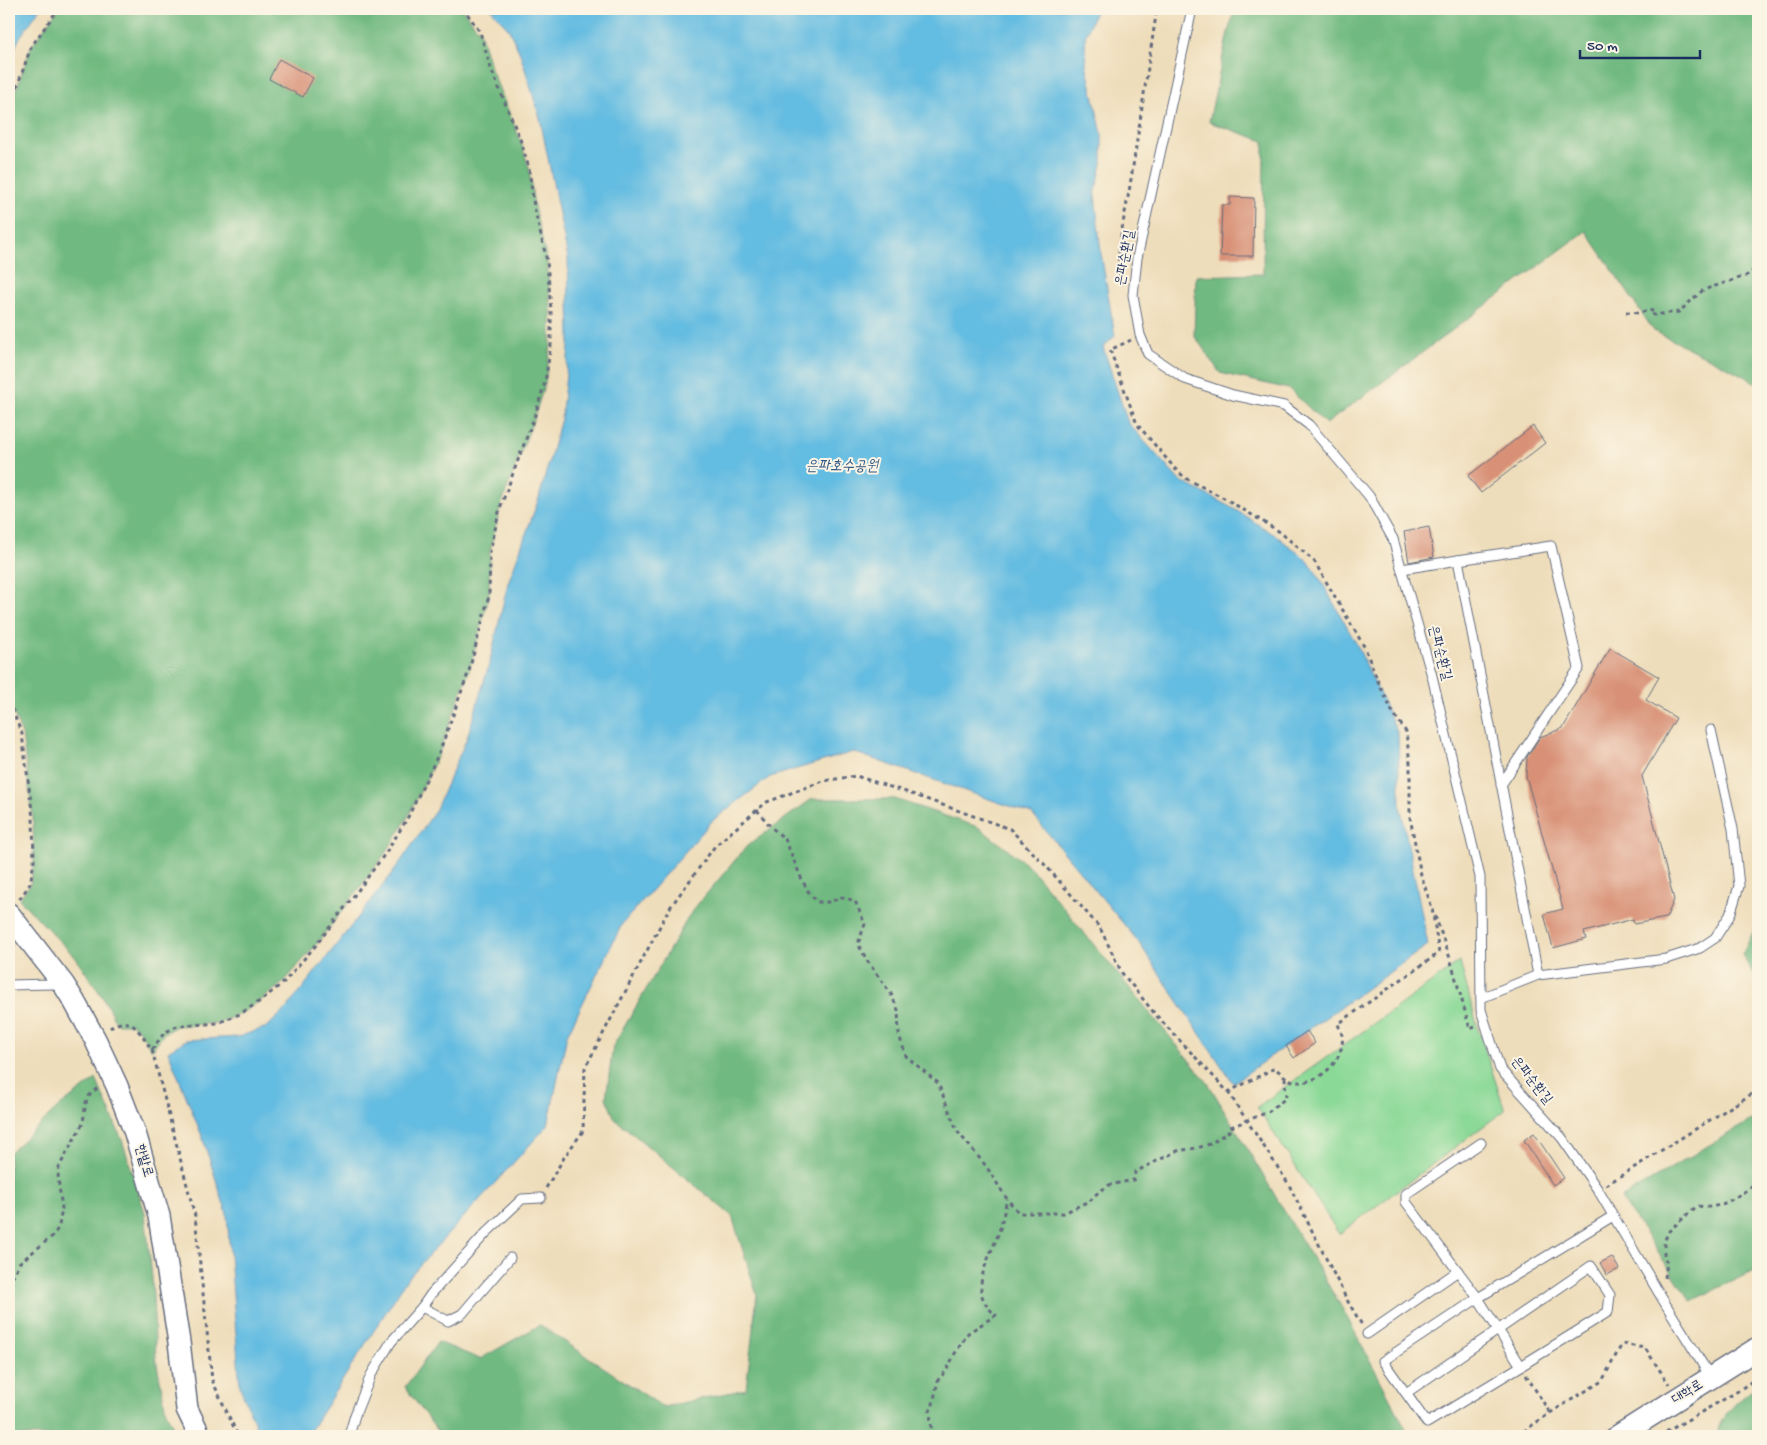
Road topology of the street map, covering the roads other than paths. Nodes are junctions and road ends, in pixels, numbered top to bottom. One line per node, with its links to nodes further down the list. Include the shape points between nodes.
1 (1192, 9): 3 (lane, 은파순환길, via 1137,258 1133,295 1136,337 1148,354 1185,379 1233,395 1284,406 1309,425 1369,496 1393,539)
2 (1458, 560): 3 (lane); 5 (lane); 5 (lane, via 1550,546 1580,668)
3 (1402, 569): 10 (lane, 은파순환길, via 1432,676 1480,877)
4 (1711, 730): 7 (lane, via 1733,829 1739,886 1730,915 1716,938 1700,948 1666,959)
5 (1501, 785): 7 (lane)
6 (11, 910): 8 (street, 한밭로)
7 (1538, 975): 10 (lane)
8 (59, 978): 9 (lane, via 52,984); 24 (street, 한밭로, via 95,1038 135,1133 159,1216 187,1409)
9 (9, 985)
10 (1481, 998): 13 (lane, 은파순환길, via 1481,1010 1500,1069 1562,1138)
11 (1481, 1143): 15 (lane, via 1406,1194 1406,1202)
12 (541, 1198): 17 (lane, via 522,1199 512,1208)
13 (1613, 1216): 16 (lane); 22 (lane, 은파순환길)
14 (510, 1258): 17 (lane, via 462,1314 448,1321)
15 (1458, 1271): 16 (lane); 19 (lane)
16 (1478, 1298): 18 (lane); 23 (lane, via 1383,1361)
17 (422, 1307): 25 (lane, via 391,1342 371,1375)
18 (1497, 1330): 21 (lane); 21 (lane, via 1591,1266 1610,1295 1608,1312); 23 (lane)
19 (1367, 1334)
20 (1758, 1348): 22 (street, 대학로)
21 (1521, 1366): 23 (lane, via 1427,1423)
22 (1712, 1378): 26 (street, 대학로)
23 (1406, 1393)
24 (200, 1436)
25 (349, 1436)
26 (1618, 1436)

